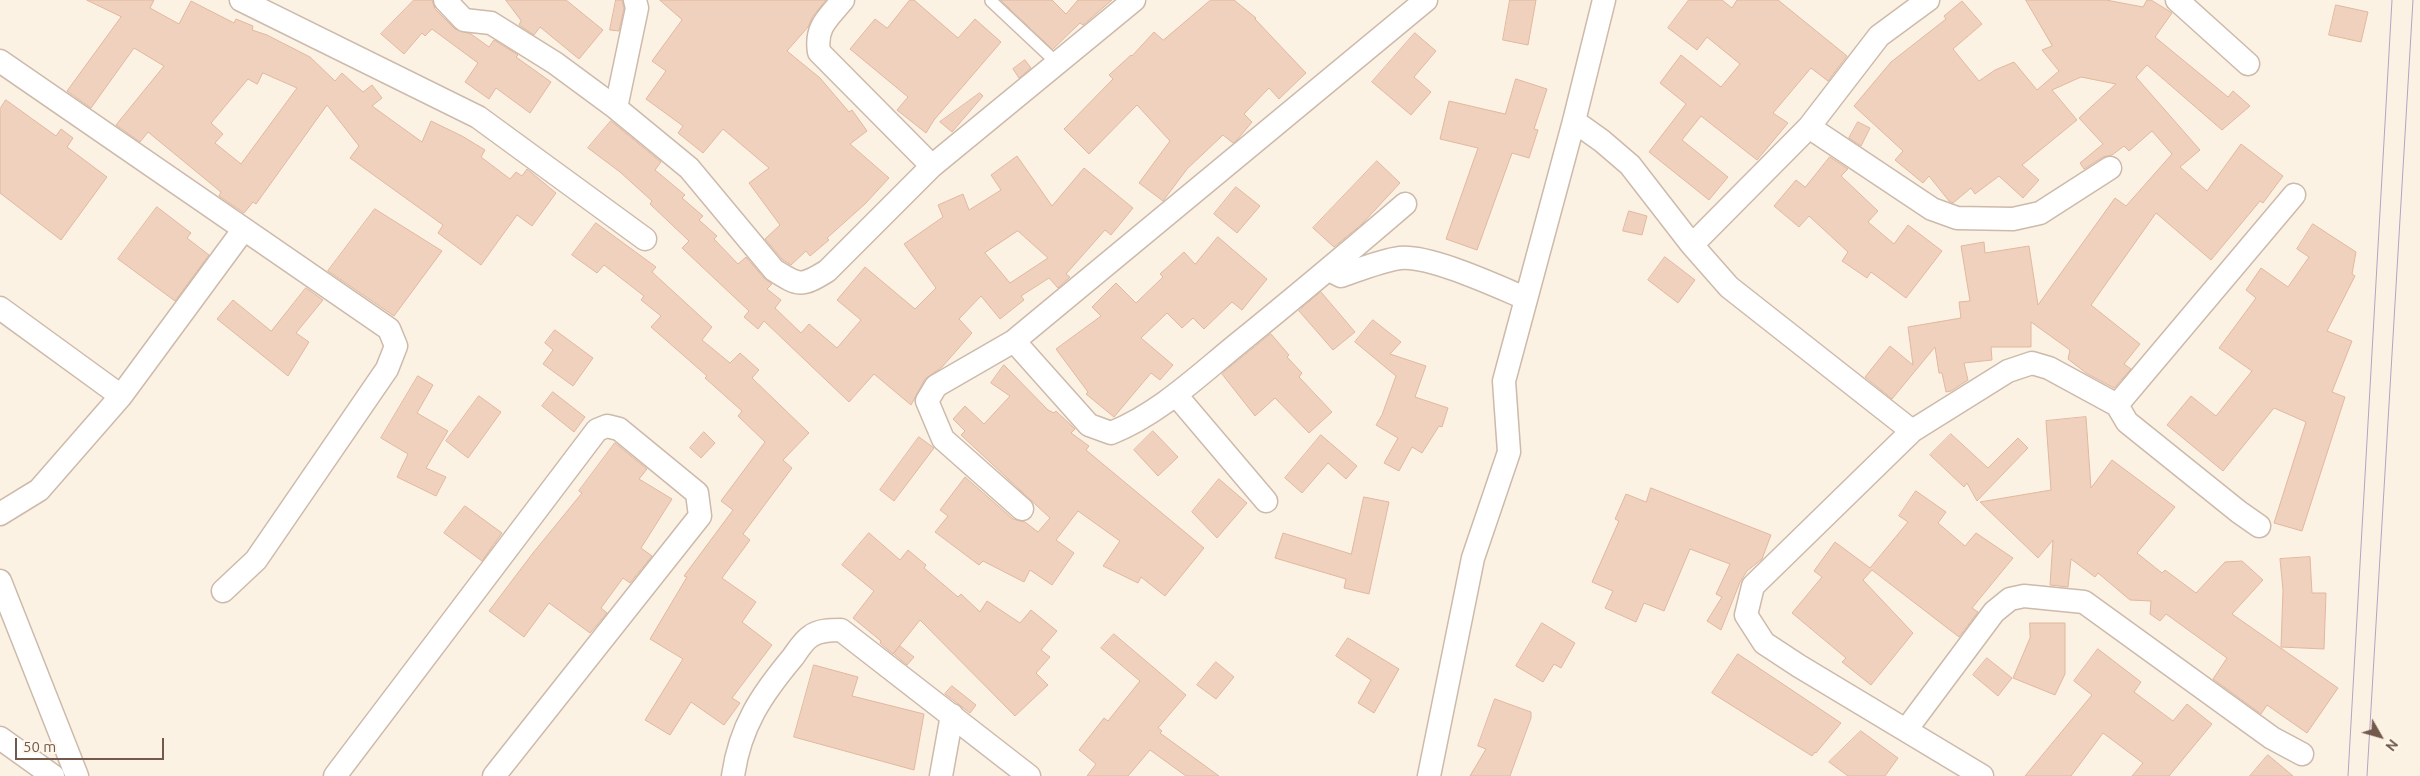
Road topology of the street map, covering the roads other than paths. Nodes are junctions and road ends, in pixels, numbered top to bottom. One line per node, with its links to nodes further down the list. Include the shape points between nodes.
1 (241, 0): 22 (street, via 478,117)
2 (445, 0): 14 (street, via 464,20 490,23 555,63)
3 (635, 0): 14 (street, via 637,8)
4 (843, 0): 17 (street, via 821,26 817,40 819,52)
5 (1134, 0): 12 (street)
6 (1426, 0): 27 (street)
7 (1604, 0): 15 (street)
8 (1928, 0): 16 (street, via 1879,36)
9 (2177, 0): 13 (street)
10 (991, 1): 12 (lane)
11 (0, 61): 21 (street)
12 (1057, 63): 17 (street)
13 (2248, 64)
14 (616, 108): 17 (street, via 689,168 774,270 792,282 807,284 826,271)
15 (1574, 121): 23 (street, via 1630,165); 25 (street)
16 (1809, 128): 18 (street, via 1932,209 1957,218 2013,220 2040,213); 23 (street)
17 (932, 166)
18 (2110, 168)
19 (2294, 195): 30 (street)
20 (1405, 204): 24 (street)
21 (244, 229): 29 (street); 37 (street, via 389,330 396,346 387,369 256,560)
22 (645, 238)
23 (1692, 244): 31 (street, via 1730,287)
24 (1329, 270): 25 (street, via 1341,276 1401,258 1438,265); 28 (street)
25 (1525, 298): 49 (street, via 1504,381 1508,452 1473,558)
26 (0, 308): 29 (street)
27 (1014, 341): 28 (street, via 1089,425 1111,433); 33 (street, via 936,386 927,400 943,439)
28 (1176, 395): 32 (street)
29 (121, 396): 34 (street, via 38,490)
30 (2117, 405): 31 (street, via 2048,368 2032,363 2008,371); 35 (street, via 2126,422)
31 (1912, 431): 39 (street, via 1753,586 1746,615 1764,643)
32 (1266, 501)
33 (1022, 509)
34 (0, 514)
35 (2259, 526)
36 (0, 581): 43 (street)
37 (223, 591)
38 (952, 715): 46 (street, via 841,630 824,630 810,636 776,676 751,714); 47 (street); 48 (street)
39 (1906, 730): 41 (street, via 1994,612 2010,599 2024,596 2084,602 2272,738); 50 (street)
40 (0, 738): 42 (street)
41 (2302, 754)
42 (53, 776)
43 (77, 776)
44 (335, 776): 45 (street, via 597,430 607,426 619,428 698,494 700,516)
45 (495, 776)
46 (734, 776)
47 (941, 776)
48 (1029, 776)
49 (1429, 776)
50 (1982, 776)

